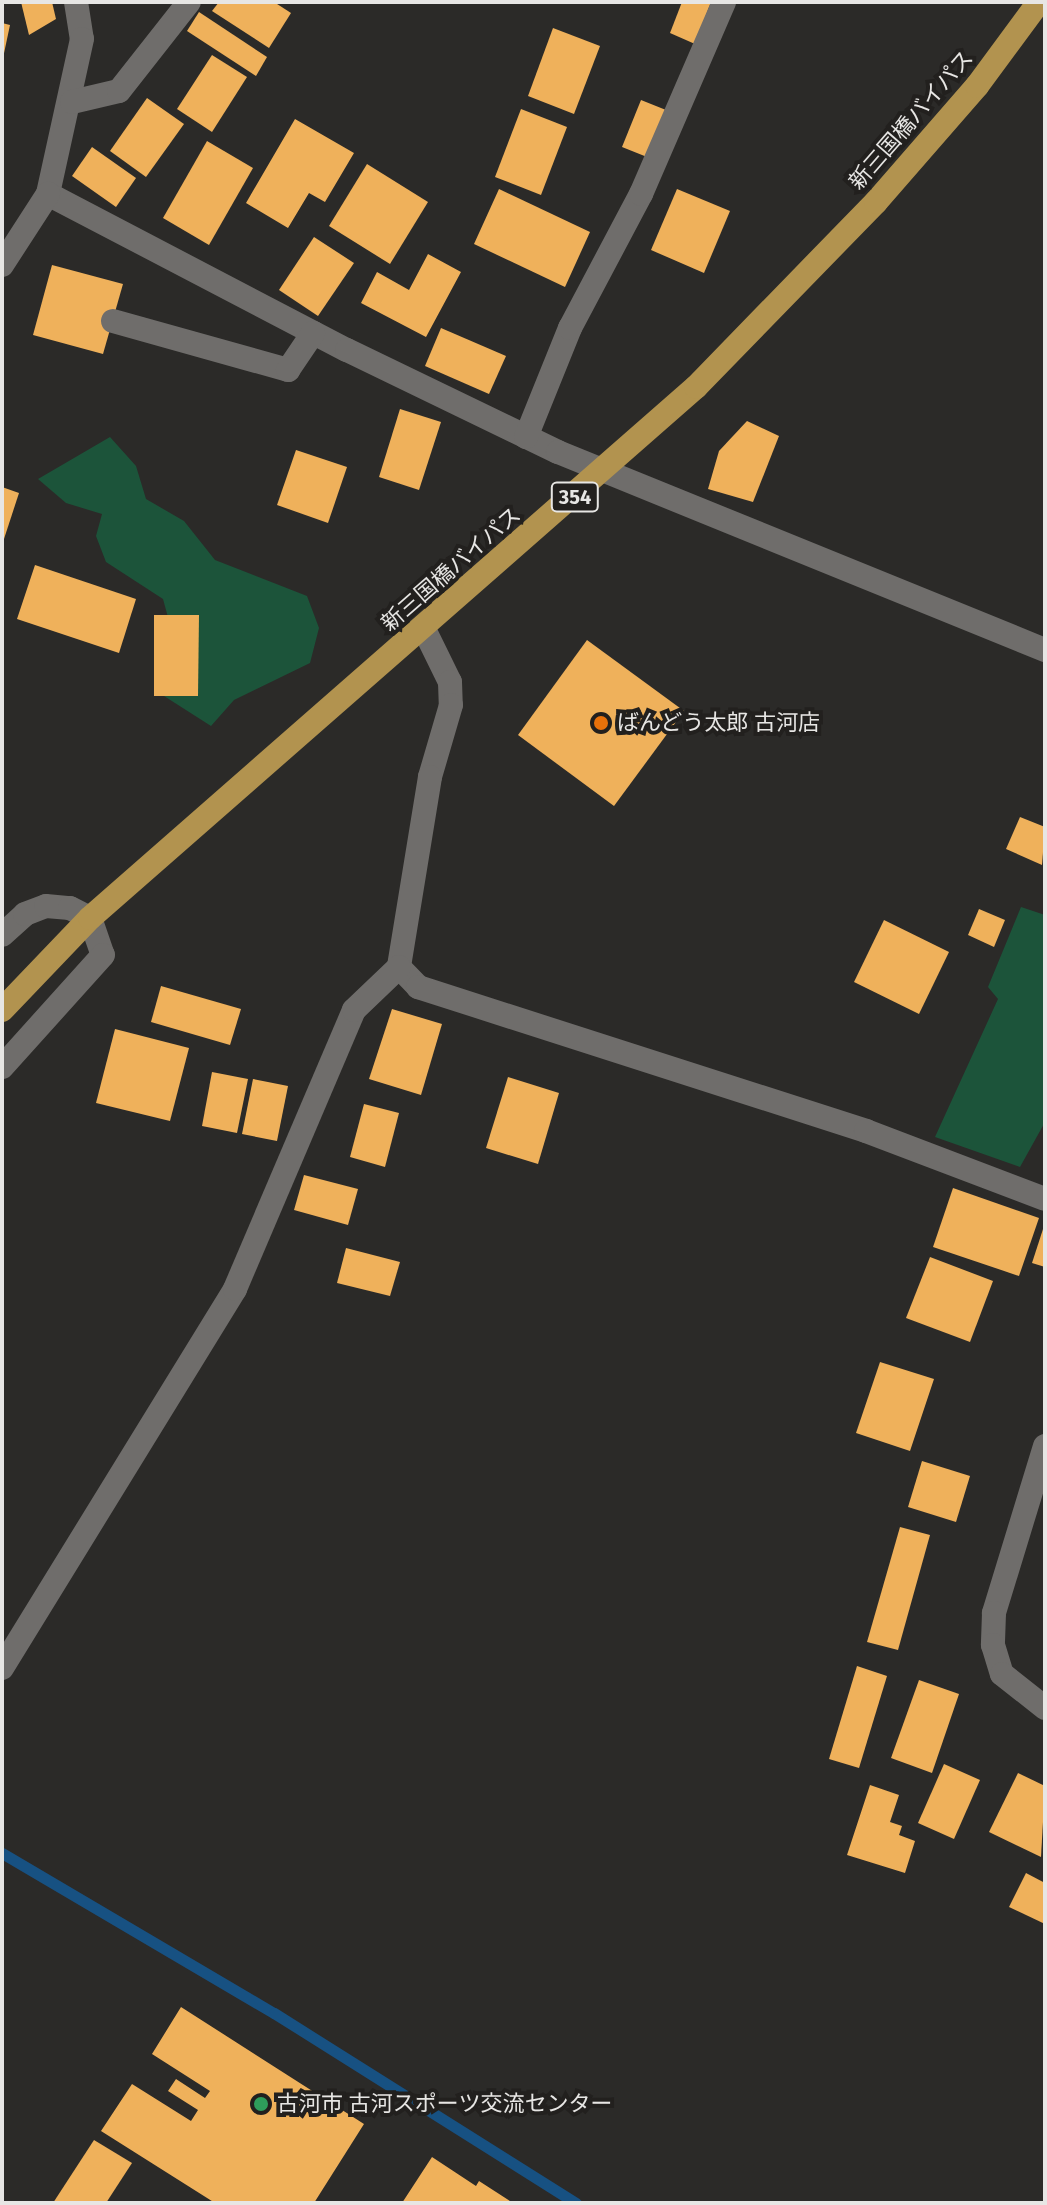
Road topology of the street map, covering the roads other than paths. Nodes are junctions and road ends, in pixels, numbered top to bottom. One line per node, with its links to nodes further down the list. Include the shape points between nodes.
1 (76, 2): 5 (street, via 82,39)
2 (189, 2): 5 (street, via 119,91)
3 (724, 2): 10 (street, via 641,194 570,328)
4 (1039, 2): 11 (highway, 新三国橋バイパス / 354, via 977,86 876,202)
5 (72, 102): 6 (street)
6 (48, 194): 7 (street); 9 (street)
7 (2, 265)
8 (113, 321): 9 (street, via 288,370)
9 (313, 333): 10 (street)
10 (526, 437): 11 (street)
11 (605, 472): 12 (highway, 新三国橋バイパス / 354); 13 (street)
12 (423, 627): 14 (highway, 新三国橋バイパス / 354); 16 (street, via 450,682 451,705 430,777)
13 (1045, 650)
14 (90, 918): 15 (street, via 70,908 46,906 25,914); 17 (highway, 新三国橋バイパス / 354); 18 (street, via 103,955)
15 (2, 935)
16 (399, 967): 19 (street, via 418,987 866,1131); 21 (street, via 354,1010 235,1289)
17 (2, 1010)
18 (2, 1067)
19 (1045, 1199)
20 (1045, 1446): 22 (street, via 994,1613 993,1645 1002,1674)
21 (2, 1668)
22 (1045, 1708)

